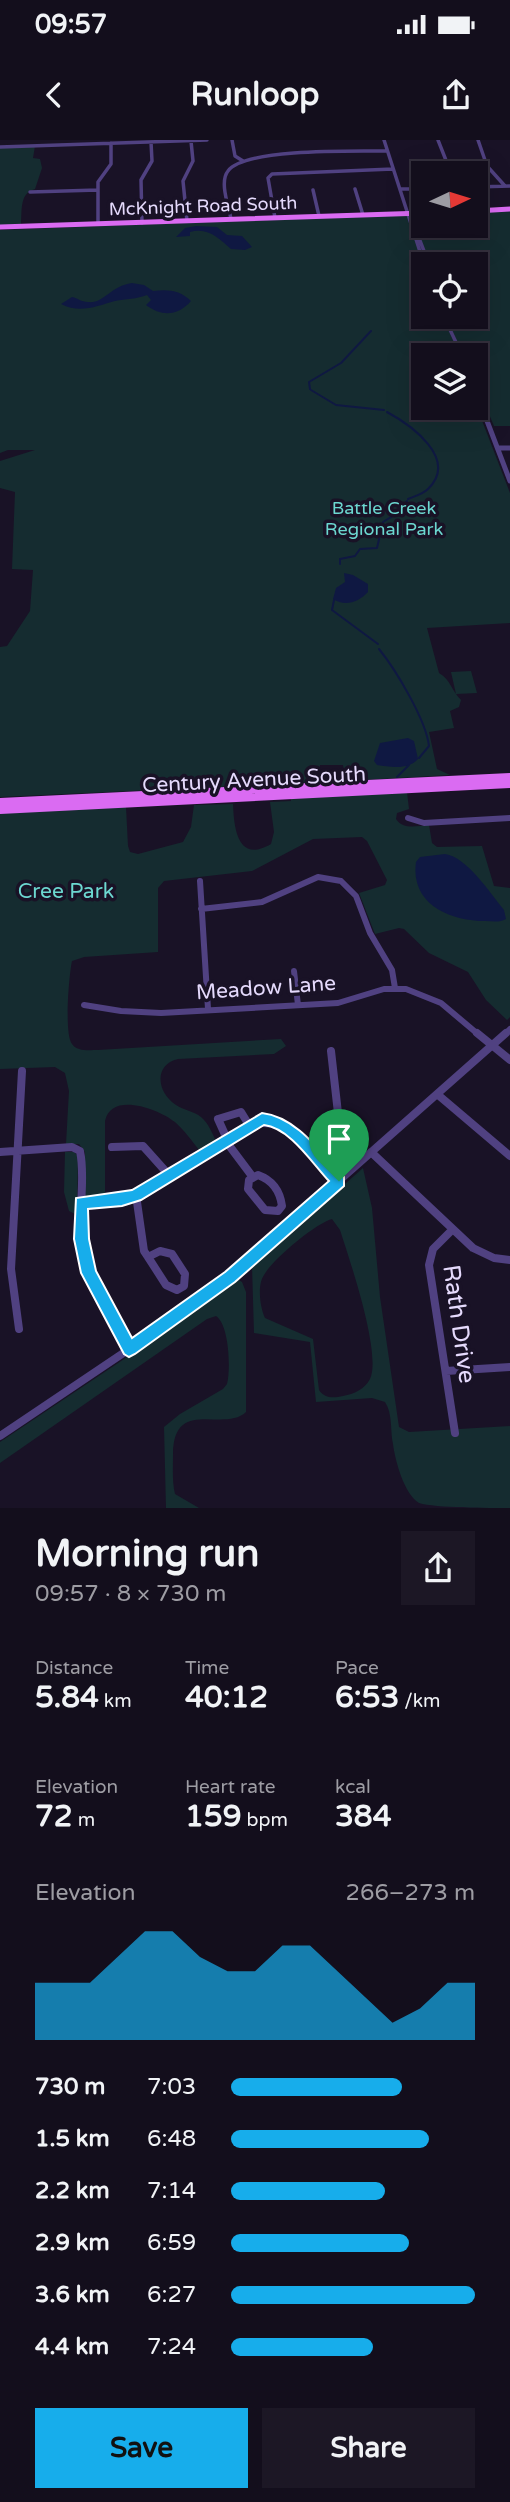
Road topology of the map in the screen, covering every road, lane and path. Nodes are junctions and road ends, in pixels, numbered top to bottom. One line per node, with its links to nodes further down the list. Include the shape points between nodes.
1 (207, 140): 6 (street)
2 (232, 140): 12 (street, via 235,155)
3 (384, 140): 10 (street)
4 (438, 140): 13 (street)
5 (478, 140): 16 (street, via 487,166)
6 (191, 141): 7 (street); 31 (street, via 192,161 183,181)
7 (151, 142): 8 (street); 32 (street, via 152,162 141,180)
8 (111, 143): 9 (street); 21 (street, via 111,163 99,179)
9 (0, 147)
10 (387, 151): 11 (street); 14 (street)
11 (296, 155): 12 (street); 15 (street)
12 (243, 161): 30 (street, via 225,176)
13 (446, 161)
14 (393, 169): 15 (street); 19 (street)
15 (300, 172): 29 (street, via 268,178)
16 (507, 186): 17 (street)
17 (488, 187)
18 (355, 189): 27 (street)
19 (400, 189): 20 (street); 26 (street)
20 (411, 189)
21 (98, 190): 23 (street); 33 (street)
22 (313, 190): 28 (street)
23 (30, 192)
24 (510, 209): 25 (main road)
25 (488, 210)
26 (408, 213): 27 (main road, McKnight Road South); 35 (street); 36 (street)
27 (363, 215): 28 (main road, McKnight Road South)
28 (319, 216): 29 (main road, McKnight Road South)
29 (275, 218): 30 (main road, McKnight Road South)
30 (231, 219): 31 (main road, McKnight Road South)
31 (187, 221): 32 (main road, McKnight Road South)
32 (142, 223): 33 (main road, McKnight Road South)
33 (98, 224): 34 (main road, McKnight Road South)
34 (0, 228)
35 (420, 252)
36 (424, 252)
37 (487, 420): 39 (street)
38 (510, 448): 39 (street)
39 (498, 449): 40 (street)
40 (510, 480)
41 (510, 777): 43 (main road, Century Avenue South)
42 (510, 784): 44 (main road, Century Avenue South)
43 (0, 802)
44 (0, 810)
45 (408, 818): 46 (street, via 424,822)
46 (510, 818)
47 (200, 881): 48 (street)
48 (201, 909): 50 (street, via 262,902 318,877 341,881 356,895 370,933 392,970); 53 (street)
49 (294, 971): 51 (street)
50 (395, 988): 51 (street, Meadow Lane, via 338,1003); 55 (street, Meadow Lane, via 416,991 441,1003)
51 (298, 1004): 53 (street, Meadow Lane)
52 (84, 1005): 53 (street, Meadow Lane, via 145,1013)
53 (208, 1009)
54 (510, 1029): 55 (street)
55 (492, 1045): 57 (street, Meadow Lane); 59 (street)
56 (331, 1051): 63 (street, via 339,1121)
57 (510, 1060)
58 (22, 1071): 64 (street)
59 (437, 1094): 66 (street); 67 (street)
60 (249, 1125): 61 (street); 61 (street, via 241,1112 218,1119); 63 (street, via 262,1119 276,1121)
61 (226, 1139): 68 (street); 69 (street)
62 (113, 1147): 68 (street, via 144,1146)
63 (307, 1148): 70 (street)
64 (17, 1151): 65 (street); 72 (street, via 79,1149); 76 (street, via 11,1269)
65 (0, 1152)
66 (372, 1152): 70 (street); 73 (street)
67 (510, 1156)
68 (169, 1175): 71 (street)
69 (252, 1176): 69 (street, via 248,1189 263,1208 280,1210 282,1198 267,1179)
70 (339, 1181): 77 (street, via 230,1277)
71 (136, 1195): 72 (street); 74 (street)
72 (81, 1202): 77 (street, via 89,1273)
73 (453, 1229): 75 (street, via 483,1254); 79 (street, Rath Drive, via 433,1249 429,1265)
74 (148, 1257): 74 (street, via 169,1288 184,1286 185,1273 172,1254 160,1251)
75 (510, 1260)
76 (19, 1329)
77 (129, 1349): 81 (street)
78 (510, 1367): 79 (street)
79 (446, 1371): 80 (street, Rath Drive)
80 (455, 1433)
81 (0, 1436)

